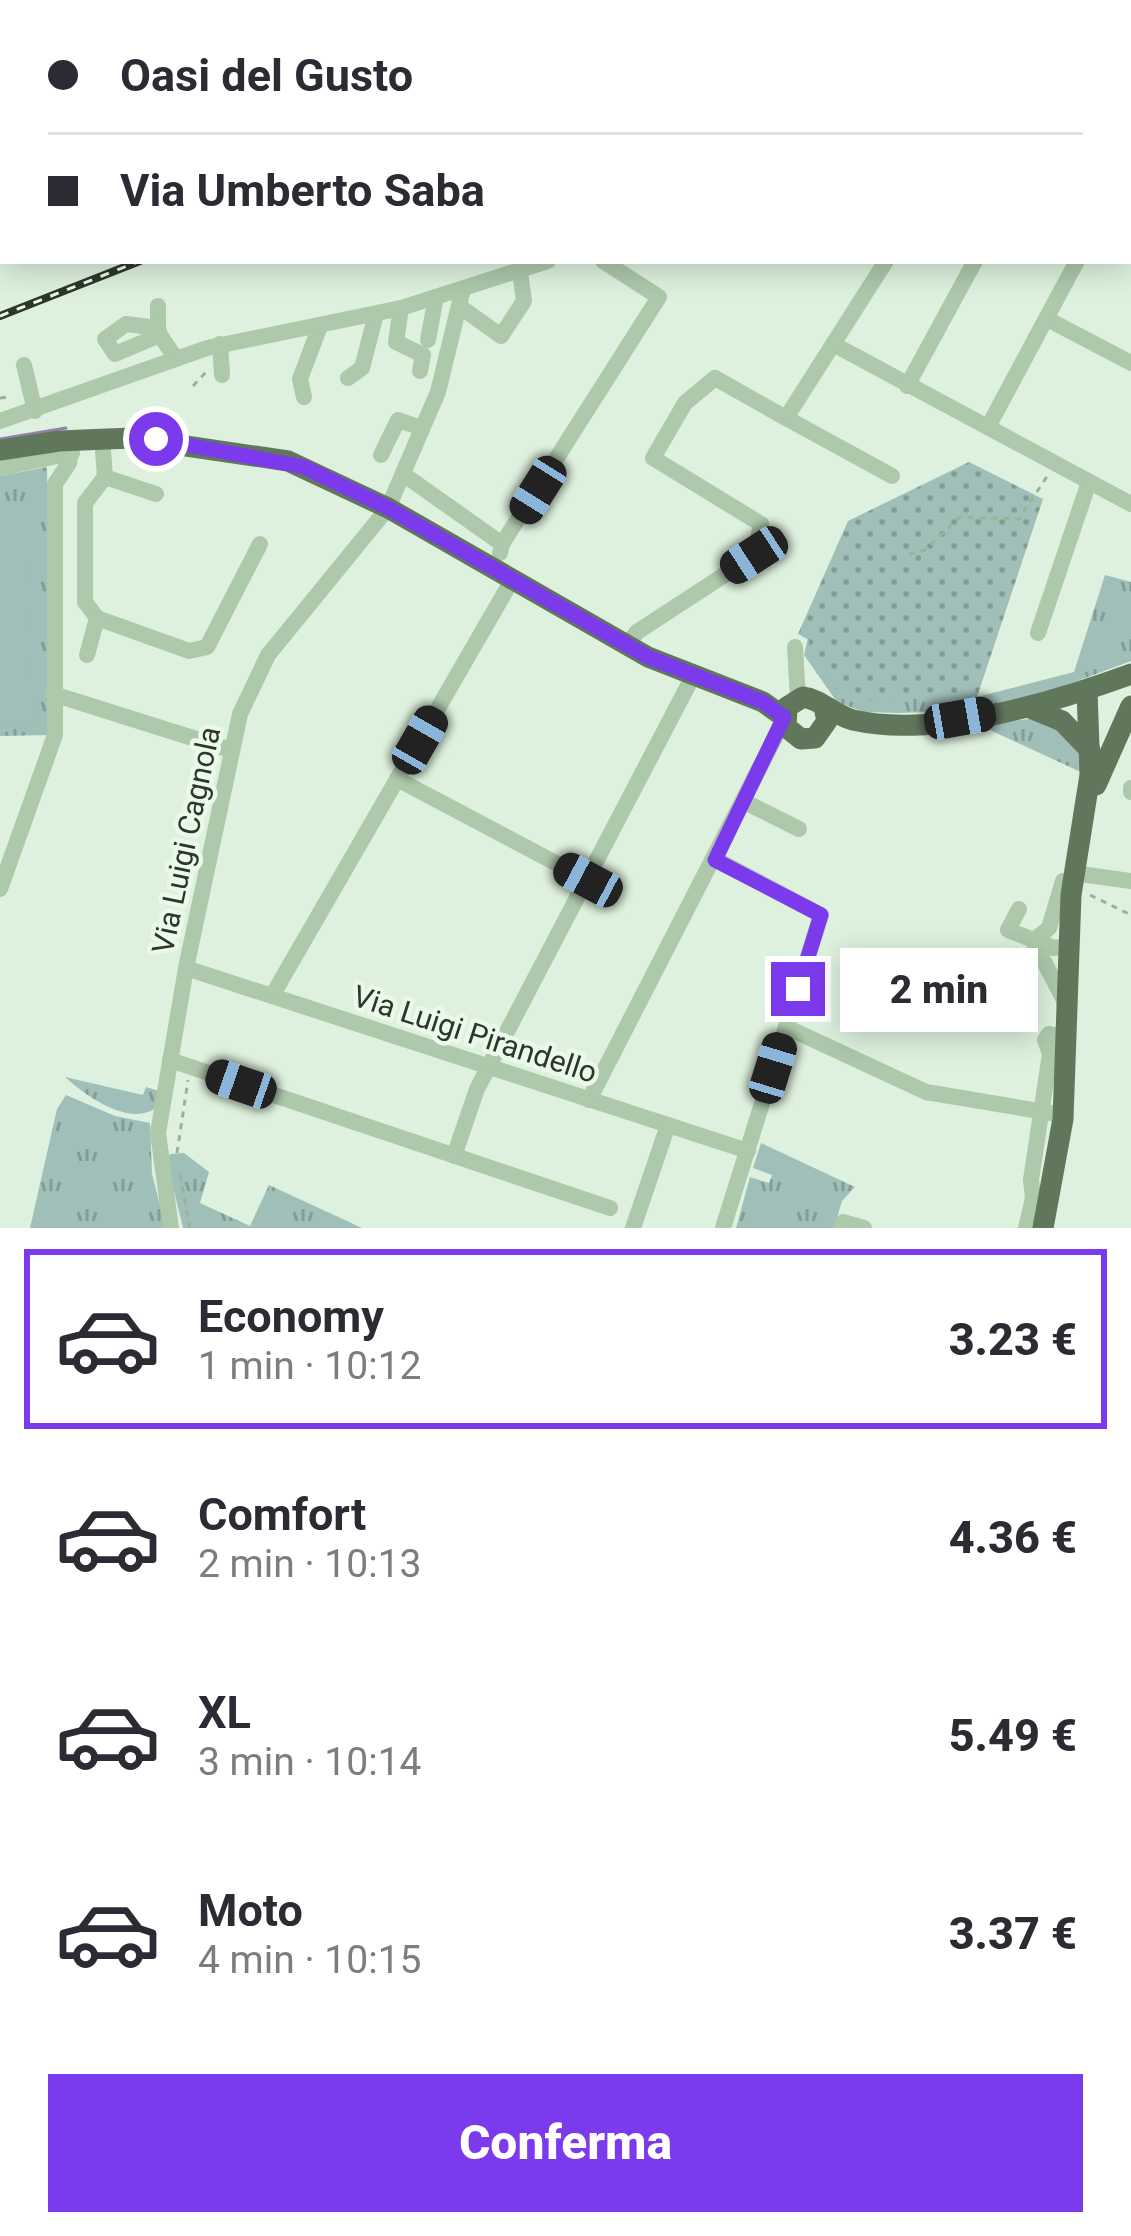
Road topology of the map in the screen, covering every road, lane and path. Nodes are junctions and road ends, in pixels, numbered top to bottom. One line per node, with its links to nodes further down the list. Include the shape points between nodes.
1 (540, 264): 6 (street)
2 (608, 264): 46 (street, via 658,297)
3 (884, 264): 16 (street)
4 (973, 264): 25 (street)
5 (1076, 264): 12 (street)
6 (520, 272): 8 (street); 8 (street, via 524,302 501,336)
7 (436, 297): 8 (street); 10 (street); 15 (street)
8 (461, 298): 31 (street, Via Luigi Cagnola)
9 (158, 306): 14 (street)
10 (401, 308): 11 (street); 21 (street, via 397,342 423,355)
11 (376, 314): 13 (street); 23 (street, via 362,368)
12 (1048, 320): 19 (street); 30 (street)
13 (320, 326): 17 (street); 26 (street, via 300,380)
14 (159, 332): 14 (street, via 116,354 103,333 126,324); 18 (street)
15 (428, 340)
16 (833, 344): 25 (street); 28 (street)
17 (214, 346): 18 (street); 22 (street); 24 (path)
18 (176, 359): 27 (street)
19 (1131, 363)
20 (24, 365): 27 (street)
21 (420, 371)
22 (222, 375)
23 (348, 378)
24 (193, 386)
25 (907, 386): 30 (street)
26 (304, 397)
27 (35, 412): 29 (street)
28 (786, 418): 39 (street); 51 (street, via 716,378 685,404 653,458 761,524 754,555)
29 (0, 421)
30 (988, 427): 36 (street)
31 (422, 428): 35 (street, via 398,420); 38 (street, Via Luigi Cagnola)
32 (102, 437): 33 (main road); 40 (street); 44 (main road, via 289,461)
33 (72, 446): 34 (main road); 37 (street); 57 (street, via 55,484)
34 (0, 451)
35 (381, 455)
36 (1054, 463): 41 (street); 47 (path, via 1019,519 960,517 926,550)
37 (0, 468)
38 (403, 474): 44 (street, Via Luigi Cagnola); 46 (street)
39 (892, 476)
40 (105, 477): 42 (street); 49 (street, via 85,503 85,602)
41 (1089, 482): 43 (street); 50 (street)
42 (156, 494)
43 (1131, 504)
44 (388, 508): 48 (main road); 65 (street, Via Luigi Cagnola, via 268,656)
45 (260, 544): 49 (street, via 206,647 189,651)
46 (502, 544): 48 (street)
47 (909, 554)
48 (503, 576): 51 (main road); 67 (street)
49 (97, 618): 52 (street)
50 (1038, 633)
51 (627, 645): 55 (main road)
52 (87, 655)
53 (796, 656): 59 (street)
54 (1131, 674): 56 (main road)
55 (692, 678): 59 (main road); 72 (street)
56 (1088, 690): 60 (main road); 64 (main road, via 1106,714)
57 (53, 694): 65 (street); 75 (street, via 55,735)
58 (1131, 706): 64 (main road)
59 (800, 707): 61 (main road); 62 (main road); 63 (main road); 66 (street)
60 (1028, 707): 61 (main road, via 929,721); 64 (main road)
61 (854, 720): 62 (main road)
62 (823, 731): 63 (main road)
63 (801, 739): 66 (street)
64 (1101, 746): 70 (main road)
65 (231, 751): 80 (street, Via Luigi Cagnola)
66 (767, 760): 68 (street)
67 (397, 779): 72 (street); 81 (street)
68 (745, 802): 69 (street); 71 (street)
69 (799, 829)
70 (1082, 831): 74 (main road); 78 (street, via 1060,907)
71 (715, 860): 83 (street, via 821,915); 87 (street)
72 (588, 880): 86 (street)
73 (1131, 881): 74 (street)
74 (1072, 884): 77 (path); 79 (main road)
75 (0, 890)
76 (1019, 909): 78 (street, via 1009,931)
77 (1131, 915)
78 (1037, 938): 79 (street); 82 (street)
79 (1070, 945): 82 (main road)
80 (186, 968): 81 (street, Via Luigi Pirandello); 85 (street, Via Luigi Cagnola)
81 (272, 996): 86 (street, Via Luigi Pirandello)
82 (1068, 1009): 84 (main road)
83 (786, 1027): 88 (street, via 926,1092); 91 (street)
84 (1067, 1038): 88 (street, via 1045,1040 1050,1054); 89 (main road)
85 (170, 1060): 92 (path, via 190,1071); 93 (street); 97 (street, Via Luigi Cagnola, via 158,1132)
86 (489, 1067): 87 (street, Via Luigi Pirandello); 93 (street)
87 (590, 1100): 90 (street, Via Luigi Pirandello)
88 (1039, 1111): 89 (street); 95 (street)
89 (1063, 1114): 95 (main road)
90 (668, 1125): 91 (street, Via Luigi Pirandello); 99 (street)
91 (748, 1151): 100 (street)
92 (177, 1155)
93 (454, 1156): 96 (street)
94 (178, 1170): 98 (path)
95 (1041, 1200): 103 (street); 104 (main road)
96 (610, 1208)
97 (171, 1228)
98 (190, 1228)
99 (633, 1228)
100 (723, 1228)
101 (841, 1228): 102 (street)
102 (864, 1228)
103 (1026, 1228)
104 (1043, 1228)

